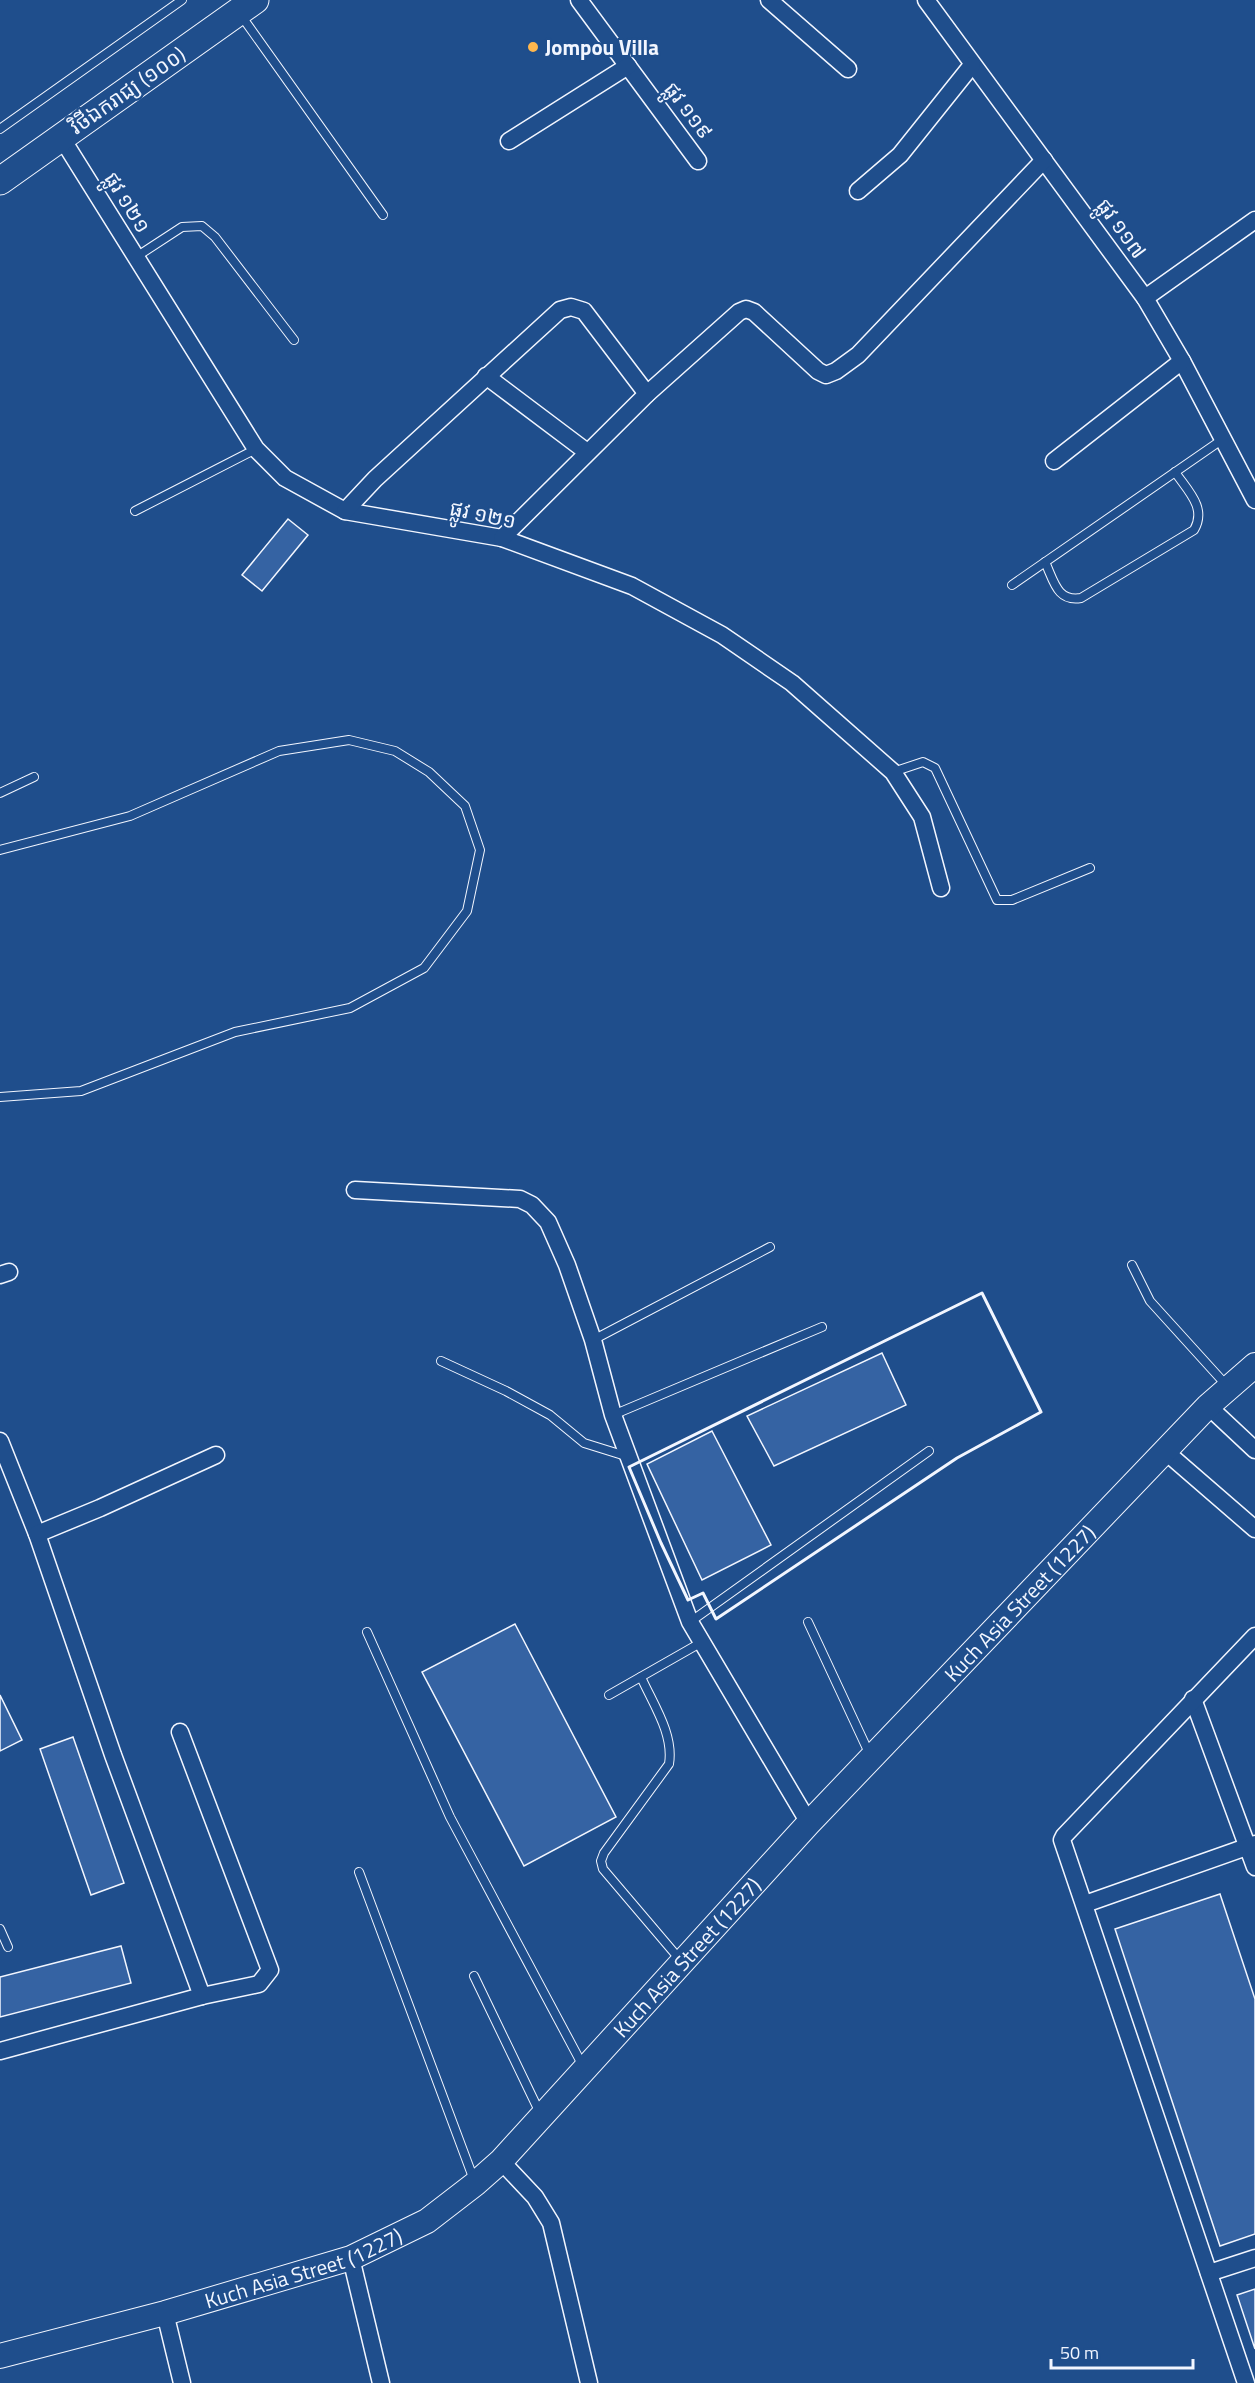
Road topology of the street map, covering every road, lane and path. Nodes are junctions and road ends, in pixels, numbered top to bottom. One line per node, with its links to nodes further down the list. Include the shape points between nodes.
1 (182, 0): 9 (lane)
2 (579, 0): 7 (street, ផ្លូវ ១១៩)
3 (769, 0): 8 (street)
4 (926, 0): 6 (street, ផ្លូវ ១១៧)
5 (246, 6): 10 (main road, វិថីឯករាជ្យ (១០០)); 16 (lane)
6 (972, 65): 12 (street, ផ្លូវ ១១៧); 15 (street, via 900,155)
7 (628, 66): 11 (street); 13 (street, ផ្លូវ ១១៩)
8 (848, 69)
9 (0, 129)
10 (61, 137): 14 (main road, វិថីឯករាជ្យ (១០០)); 18 (street, ផ្លូវ ១២១)
11 (509, 141)
12 (1044, 160): 19 (street, ផ្លូវ ១១៧); 23 (street, via 858,355 836,371 826,375 818,371 746,309)
13 (698, 161)
14 (0, 181)
15 (858, 191)
16 (383, 215)
17 (1255, 220): 19 (street)
18 (136, 256): 20 (lane, via 182,226 202,226 215,237); 25 (street, ផ្លូវ ១២១)
19 (1145, 298): 21 (street, ផ្លូវ ១១៧)
20 (294, 340)
21 (1182, 361): 24 (street, ផ្លូវ ១១៧); 27 (street)
22 (486, 376): 23 (street, via 560,310 571,307 584,311); 26 (street); 31 (street)
23 (647, 394): 26 (street)
24 (1223, 439): 28 (lane); 29 (street, ផ្លូវ ១១៧)
25 (256, 449): 30 (lane); 31 (street, ផ្លូវ ១២១, via 285,478)
26 (587, 452): 32 (street)
27 (1054, 461)
28 (1175, 472): 33 (lane); 33 (lane, via 1199,509 1200,520 1194,530 1081,598 1070,600 1060,594)
29 (1255, 500)
30 (135, 511)
31 (345, 511): 32 (street, ផ្លូវ ១២១)
32 (502, 538): 35 (street, ផ្លូវ ១២១, via 632,586 722,634 792,682)
33 (1045, 562): 34 (lane)
34 (1012, 585)
35 (892, 772): 39 (lane, via 922,762 935,768 997,900 1012,900); 40 (street, ផ្លូវ ១២១, via 922,817)
36 (34, 777): 37 (lane)
37 (0, 793)
38 (0, 850): 41 (lane, via 130,816 279,751 349,740 395,751 429,772 465,806 480,850 467,911 424,968 350,1008 235,1032 81,1090)
39 (1090, 868)
40 (941, 888)
41 (0, 1097)
42 (356, 1191): 46 (street, via 520,1198 532,1205 548,1222)
43 (770, 1247): 46 (lane)
44 (1132, 1265): 49 (lane, via 1150,1301)
45 (822, 1327): 51 (lane)
46 (593, 1340): 51 (street)
47 (441, 1361): 57 (lane, via 550,1415 584,1443)
48 (1255, 1365): 49 (street, Kuch Asia Street (1227))
49 (1228, 1387): 50 (street, Kuch Asia Street (1227))
50 (1208, 1406): 53 (street); 55 (street, Kuch Asia Street (1227))
51 (614, 1415): 57 (street)
52 (0, 1441): 59 (street)
53 (1255, 1450)
54 (928, 1451): 60 (lane)
55 (1166, 1452): 58 (street); 69 (street, Kuch Asia Street (1227))
56 (216, 1455): 59 (street)
57 (629, 1457): 60 (street)
58 (1255, 1529)
59 (37, 1534): 79 (street)
60 (690, 1622): 64 (street)
61 (808, 1622): 69 (lane)
62 (367, 1632): 81 (lane, via 450,1817)
63 (1255, 1636): 67 (street)
64 (702, 1642): 65 (lane); 70 (street)
65 (640, 1677): 66 (lane); 77 (lane, via 669,1740 669,1764 601,1861 603,1869)
66 (609, 1695)
67 (1193, 1699): 71 (street); 74 (street, via 1064,1836 1063,1844)
68 (180, 1732): 79 (street, via 270,1970 259,1984)
69 (872, 1758): 70 (street, Kuch Asia Street (1227))
70 (809, 1823): 77 (street, Kuch Asia Street (1227))
71 (1252, 1846): 72 (street); 74 (street)
72 (1255, 1867)
73 (359, 1872): 84 (lane)
74 (1085, 1904): 87 (street)
75 (0, 1929): 76 (lane)
76 (8, 1947)
77 (682, 1962): 81 (street, Kuch Asia Street (1227))
78 (474, 1976): 82 (lane)
79 (202, 1996): 80 (street)
80 (0, 2051)
81 (584, 2069): 82 (street, Kuch Asia Street (1227))
82 (542, 2116): 83 (street, Kuch Asia Street (1227))
83 (501, 2161): 84 (street, Kuch Asia Street (1227)); 92 (street, via 535,2197 551,2223)
84 (475, 2184): 85 (street, Kuch Asia Street (1227), via 427,2221)
85 (351, 2258): 88 (street, Kuch Asia Street (1227)); 91 (street)
86 (1255, 2258): 87 (street)
87 (1209, 2273): 93 (street)
88 (165, 2313): 89 (street, Kuch Asia Street (1227)); 90 (street)
89 (0, 2356)
90 (182, 2383)
91 (381, 2383)
92 (589, 2383)
93 (1246, 2383)

